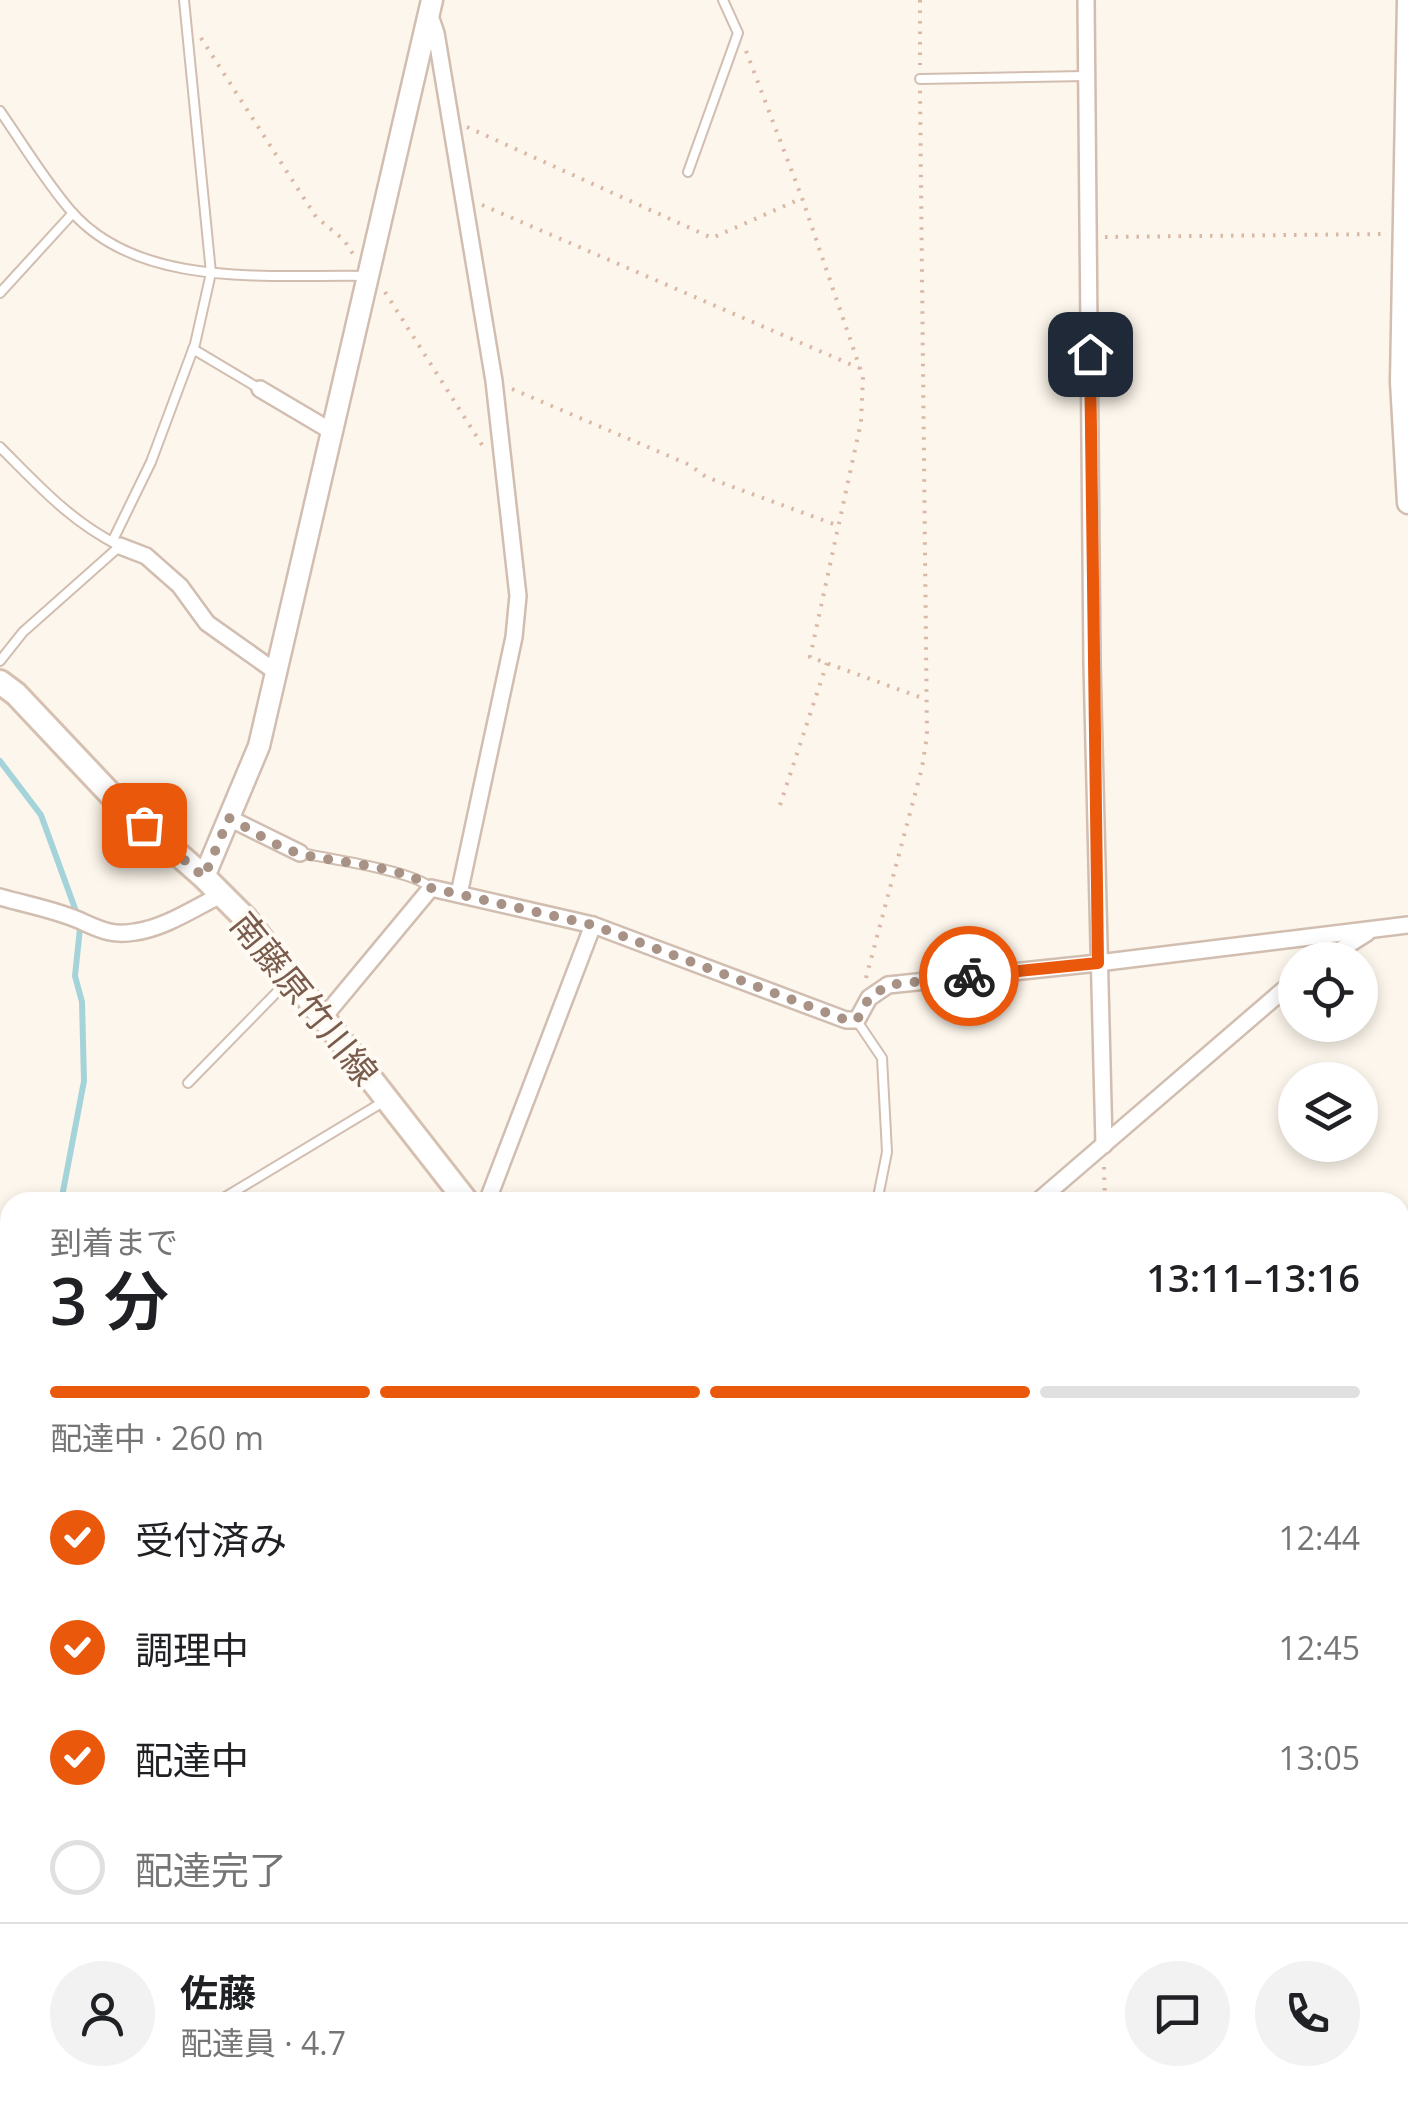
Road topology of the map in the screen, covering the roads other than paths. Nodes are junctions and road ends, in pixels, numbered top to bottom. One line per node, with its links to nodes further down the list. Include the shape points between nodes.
1 (184, 0): 11 (lane)
2 (723, 0): 9 (lane, via 738,33)
3 (1086, 0): 6 (street)
4 (1408, 0): 18 (street, via 1401,382)
5 (430, 6): 12 (street); 27 (street, via 494,382 518,596)
6 (1087, 76): 7 (lane); 34 (street)
7 (920, 78)
8 (0, 111): 10 (lane)
9 (688, 172)
10 (72, 213): 11 (lane, via 127,254); 13 (lane)
11 (212, 272): 12 (lane); 14 (lane)
12 (367, 276): 16 (street)
13 (0, 292)
14 (193, 348): 15 (lane); 19 (lane)
15 (260, 389): 16 (street)
16 (332, 432): 21 (street)
17 (0, 446): 19 (lane, via 59,507)
18 (1408, 503)
19 (116, 544): 20 (lane); 21 (street, via 146,556 207,622)
20 (0, 661)
21 (276, 672): 23 (street, via 259,746)
22 (0, 682): 25 (main road, 南藤原竹川線, via 114,799)
23 (229, 818): 24 (street); 25 (street)
24 (300, 854): 26 (lane)
25 (204, 877): 28 (main road, 南藤原竹川線)
26 (431, 888): 27 (street); 37 (street)
27 (459, 894): 30 (street)
28 (221, 895): 29 (street, via 160,926 116,934); 35 (main road, 南藤原竹川線)
29 (0, 897)
30 (593, 925): 38 (street); 44 (street)
31 (1408, 925): 32 (street)
32 (1372, 930): 33 (street); 34 (street)
33 (1353, 942)
34 (1098, 963): 38 (street, via 888,985 869,998); 41 (street)
35 (294, 982): 37 (main road, 南藤原竹川線); 39 (lane)
36 (1278, 995): 41 (street)
37 (323, 1018): 40 (main road, 南藤原竹川線)
38 (857, 1020): 45 (lane, via 882,1058 887,1152)
39 (188, 1083)
40 (387, 1100): 42 (lane); 43 (main road, 南藤原竹川線)
41 (1104, 1144): 46 (street)
42 (233, 1192)
43 (459, 1192)
44 (491, 1192)
45 (879, 1192)
46 (1049, 1192)

